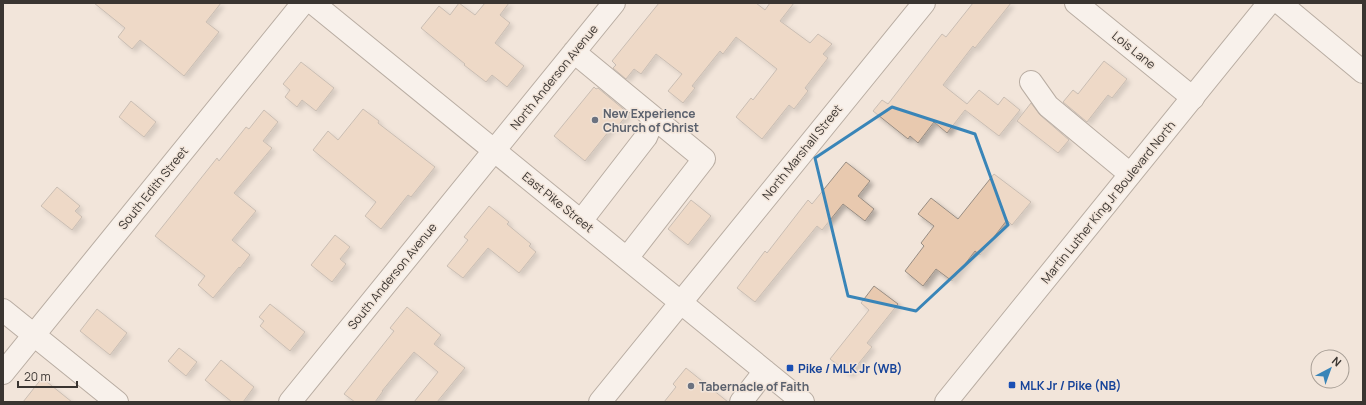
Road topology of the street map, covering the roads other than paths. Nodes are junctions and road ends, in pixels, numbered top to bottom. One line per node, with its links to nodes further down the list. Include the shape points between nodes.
1 (303, 3): 19 (street, South Edith Street)
2 (313, 3): 13 (street, East Pike Street)
3 (614, 3): 8 (street, North Anderson Avenue)
4 (924, 3): 17 (street, North Marshall Street)
5 (1076, 3): 11 (street, Lois Lane)
6 (1269, 3): 11 (street, Martin Luther King Jr Boulevard North)
7 (1280, 3): 9 (street)
8 (574, 52): 12 (street); 13 (street, North Anderson Avenue)
9 (1363, 72)
10 (1031, 82): 14 (street, via 1048,106)
11 (1193, 98): 14 (street, Martin Luther King Jr Boulevard North)
12 (654, 118): 15 (street, via 646,137); 16 (street, via 704,159)
13 (494, 150): 15 (street, East Pike Street); 24 (street, South Anderson Avenue)
14 (1130, 174): 27 (street, Martin Luther King Jr Boulevard North)
15 (581, 221): 16 (street, East Pike Street)
16 (627, 258): 17 (street, East Pike Street)
17 (681, 302): 20 (street, East Pike Street); 22 (street, North Marshall Street)
18 (3, 310): 19 (street)
19 (34, 335): 21 (street, South Edith Street); 23 (street)
20 (765, 371): 25 (street); 26 (street, East Pike Street)
21 (3, 373)
22 (607, 400)
23 (117, 402)
24 (290, 402)
25 (741, 402)
26 (803, 402)
27 (946, 402)

